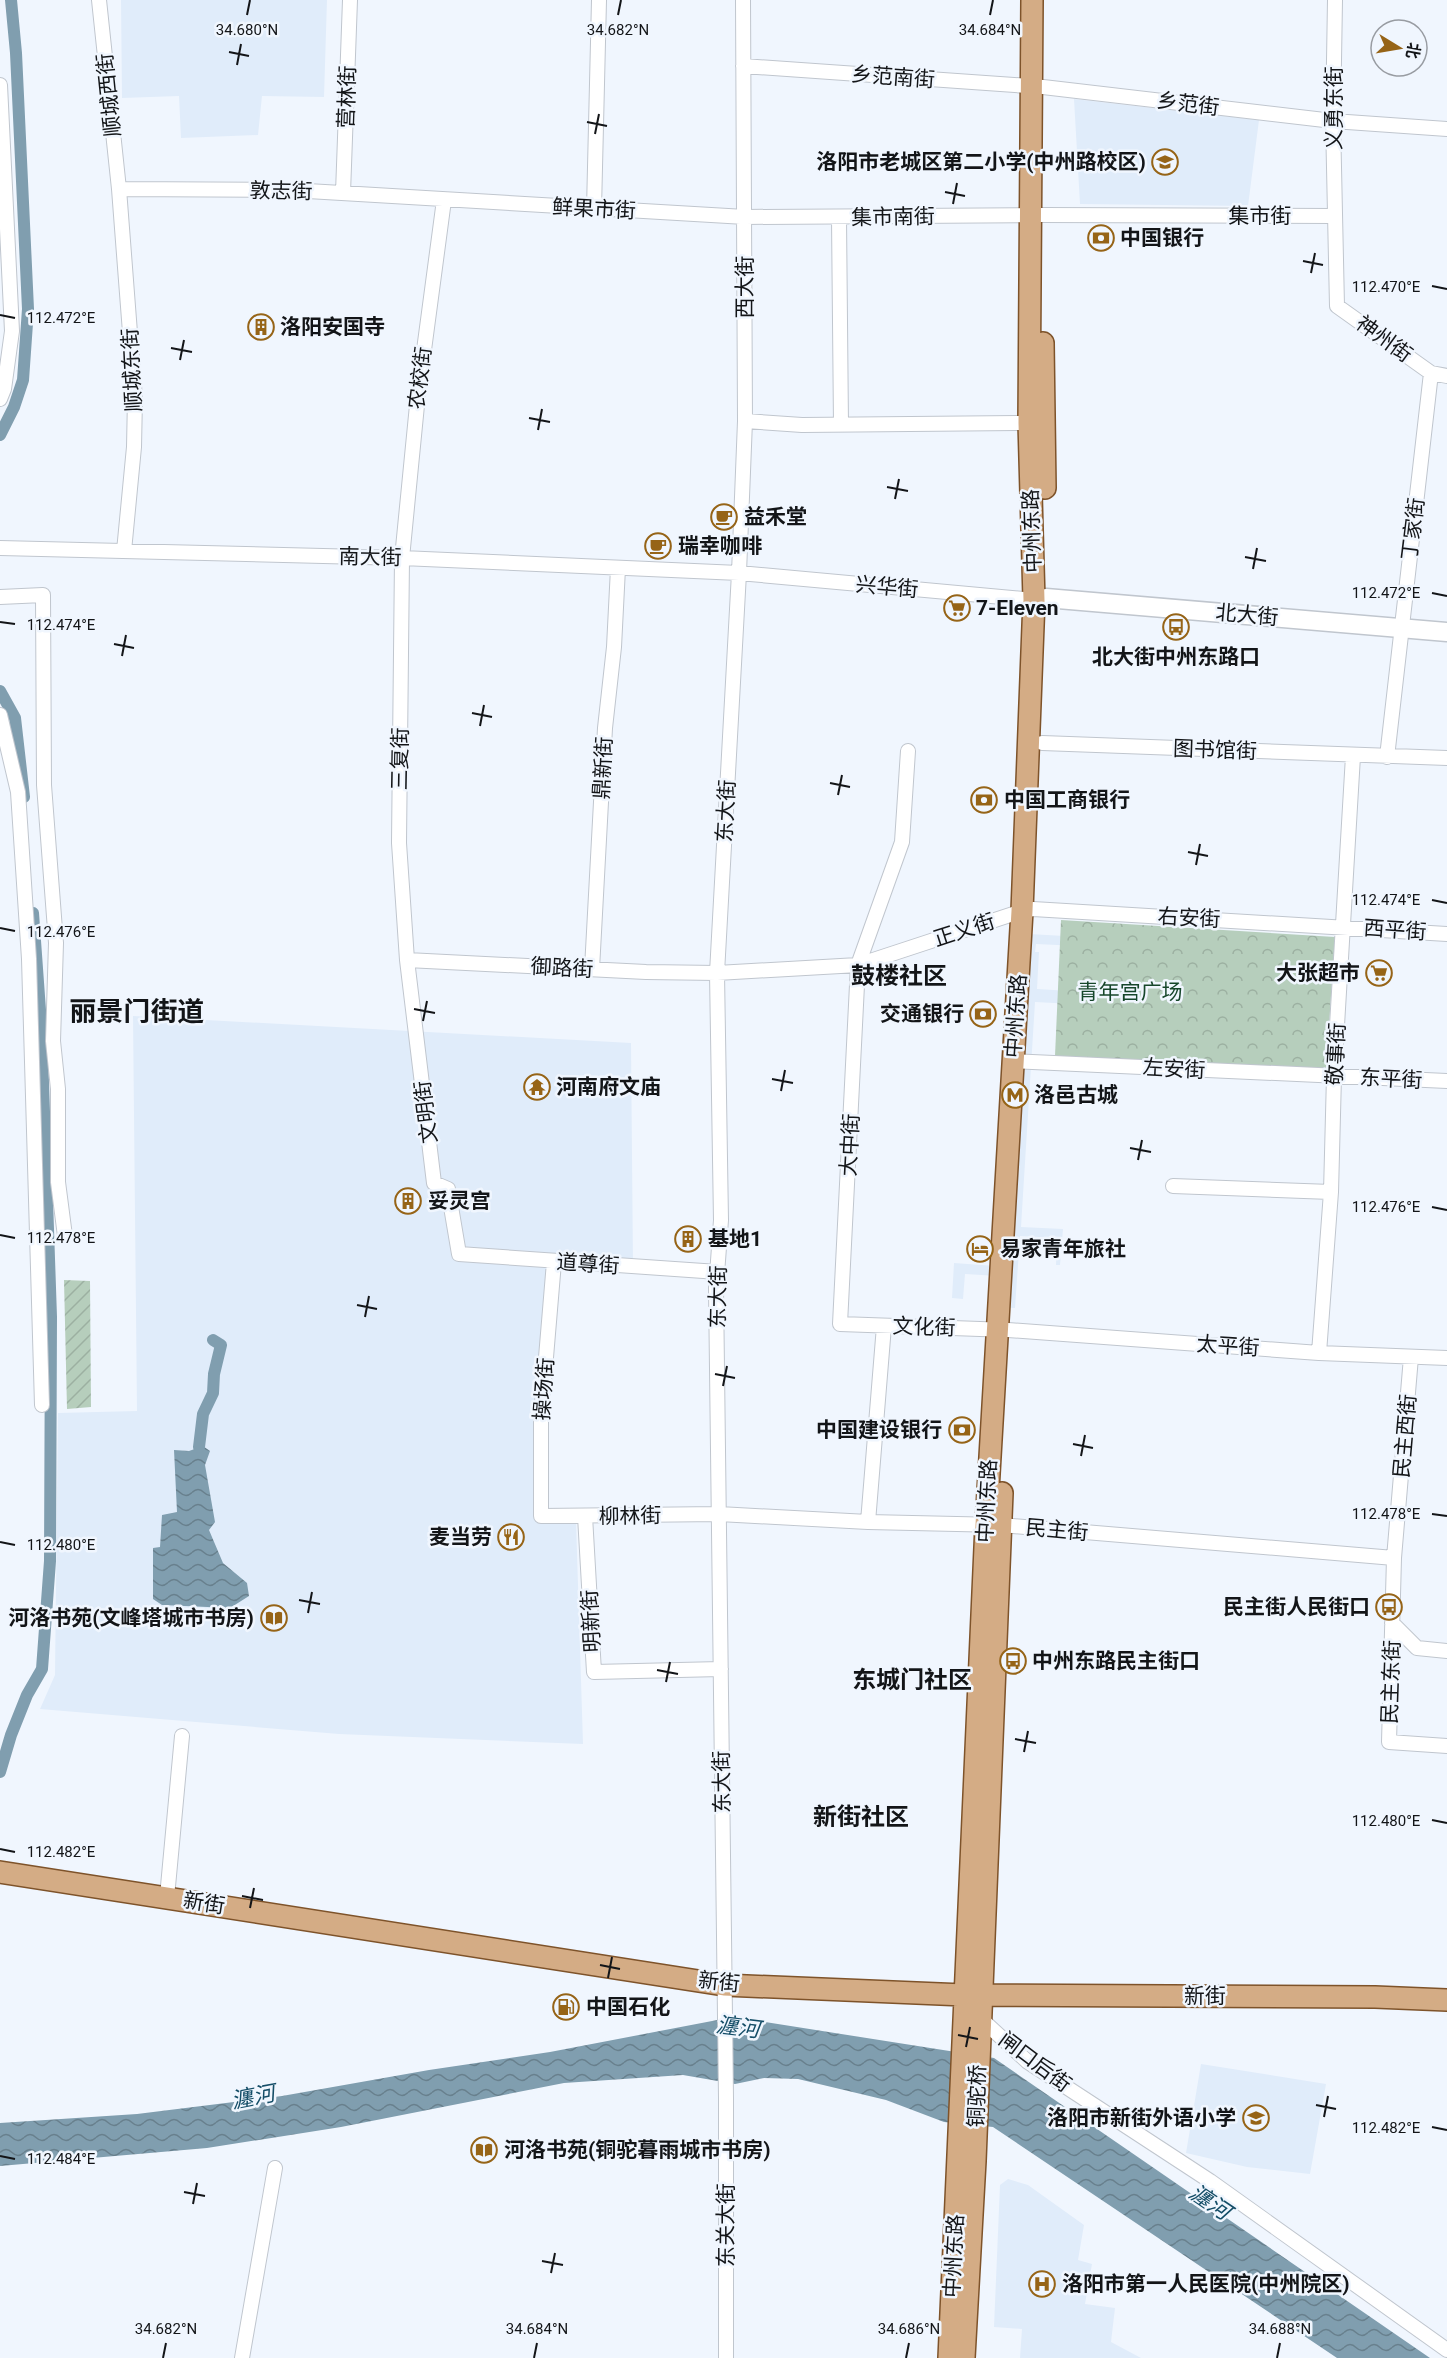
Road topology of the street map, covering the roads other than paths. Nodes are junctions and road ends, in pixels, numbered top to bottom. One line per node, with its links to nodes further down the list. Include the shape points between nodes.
1 (99, 0): 13 (street, 顺城西街)
2 (350, 0): 14 (street, 营林街)
3 (599, 0): 16 (street)
4 (743, 0): 8 (street, 西大街)
5 (1032, 0): 10 (main road, 中州东路)
6 (1044, 0): 10 (main road, 中州东路)
7 (1335, 0): 11 (street, 义勇东街)
8 (743, 66): 10 (street, 乡范南街); 19 (street, 西大街)
9 (0, 85): 23 (street, via 12,331)
10 (1038, 87): 11 (street, 乡范街); 17 (main road, 中州东路)
11 (1333, 121): 12 (street, 乡范街); 18 (street, 义勇东街)
12 (1447, 129)
13 (119, 189): 14 (street, 敦志街); 28 (street, 顺城东街, via 135,398)
14 (343, 193): 15 (street, 敦志街)
15 (444, 200): 16 (street, 鲜果市街); 29 (street, 农校街, via 417,395)
16 (594, 209): 19 (street, 鲜果市街)
17 (1036, 215): 18 (street, 集市街); 20 (street, 集市南街); 25 (main road, 中州东路); 33 (main road, 中州东路)
18 (1334, 216): 21 (street, 神州街, via 1337,306)
19 (745, 217): 20 (street, 集市南街); 24 (street, 西大街)
20 (839, 218): 26 (street)
21 (1431, 374): 22 (street, 神州街); 34 (street, 丁家街)
22 (1447, 376)
23 (0, 399)
24 (745, 421): 26 (street); 31 (street, 西大街)
25 (1029, 423): 26 (street); 33 (main road, 中州东路)
26 (841, 425)
27 (0, 548): 28 (street, 南大街)
28 (124, 551): 29 (street, 南大街)
29 (402, 558): 30 (street, 南大街); 46 (street, 三复街, via 399,843)
30 (618, 568): 31 (street, 南大街); 47 (street, 鼎新街)
31 (740, 573): 33 (street, 兴华街); 49 (street, 东大街)
32 (0, 597): 55 (street, via 43,595 44,785 56,943 53,1041 58,1089 58,1182)
33 (1042, 602): 34 (street, 北大街); 38 (main road, 中州东路); 43 (main road, 中州东路)
34 (1402, 632): 35 (street, 北大街); 36 (street, 北大街); 41 (street, 丁家街)
35 (1447, 632)
36 (1447, 642)
37 (0, 715): 65 (street, via 18,792 28,959)
38 (1042, 743): 40 (street, 图书馆街); 43 (main road, 中州东路)
39 (908, 751): 48 (street, 大中街, via 902,842)
40 (1353, 756): 41 (street, 图书馆街); 44 (street, 敬事街)
41 (1387, 757): 42 (street, 图书馆街)
42 (1447, 758)
43 (1028, 910): 44 (street, 右安街); 48 (street, 正义街); 50 (main road, 中州东路)
44 (1344, 927): 45 (street, 西平街); 51 (street, 敬事街)
45 (1447, 934)
46 (407, 960): 47 (street, 御路街); 56 (street, 文明街, via 434,1183 448,1189)
47 (592, 969): 49 (street, 御路街)
48 (857, 970): 49 (street, 正义街); 59 (street, 大中街)
49 (717, 973): 58 (street, 东大街)
50 (1019, 1061): 51 (street, 左安街); 61 (main road, 中州东路)
51 (1334, 1076): 52 (street, 东平街); 54 (street, 敬事街)
52 (1447, 1081)
53 (1173, 1186): 54 (street)
54 (1331, 1192): 62 (street, 敬事街)
55 (65, 1236)
56 (459, 1254): 57 (street, 道尊街)
57 (554, 1262): 58 (street, 道尊街); 67 (street, 操场街, via 541,1417)
58 (717, 1272): 66 (street, 东大街)
59 (840, 1324): 60 (street, 文化街)
60 (884, 1326): 61 (street, 文化街); 69 (street)
61 (1003, 1330): 62 (street, 太平街); 70 (main road, 中州东路)
62 (1319, 1353): 63 (street, 太平街)
63 (1411, 1357): 64 (street, 太平街); 71 (street, 民主西街)
64 (1447, 1358)
65 (42, 1405)
66 (719, 1514): 68 (street, 柳林街); 69 (street, 民主街); 74 (street, 东大街)
67 (541, 1516): 68 (street, 柳林街)
68 (585, 1516): 74 (street, 明新街, via 594,1672)
69 (868, 1522): 70 (street, 民主街)
70 (993, 1525): 71 (street, 民主街); 81 (main road, 中州东路)
71 (1394, 1558): 72 (street, 民主西街)
72 (1392, 1623): 73 (street, via 1418,1648); 76 (street, 民主东街, via 1389,1742)
73 (1447, 1651)
74 (721, 1670): 80 (street, 东大街)
75 (182, 1736): 79 (street)
76 (1447, 1746)
77 (0, 1864): 79 (main road)
78 (0, 1872): 79 (main road, 新街)
79 (167, 1893): 80 (main road, 新街)
80 (724, 1979): 81 (main road, 新街); 89 (street, 东关大街)
81 (973, 1989): 82 (main road, 新街); 83 (main road, 新街); 84 (main road, 中州东路)
82 (1447, 1990)
83 (1447, 2000)
84 (974, 2027): 85 (main road, 铜驼桥); 87 (street, 闸口后街, via 1210,2181)
85 (967, 2157): 90 (main road, 中州东路); 91 (main road, 中州东路)
86 (275, 2168): 88 (street)
87 (1447, 2350)
88 (242, 2358)
89 (726, 2358)
90 (949, 2358)
91 (964, 2358)

